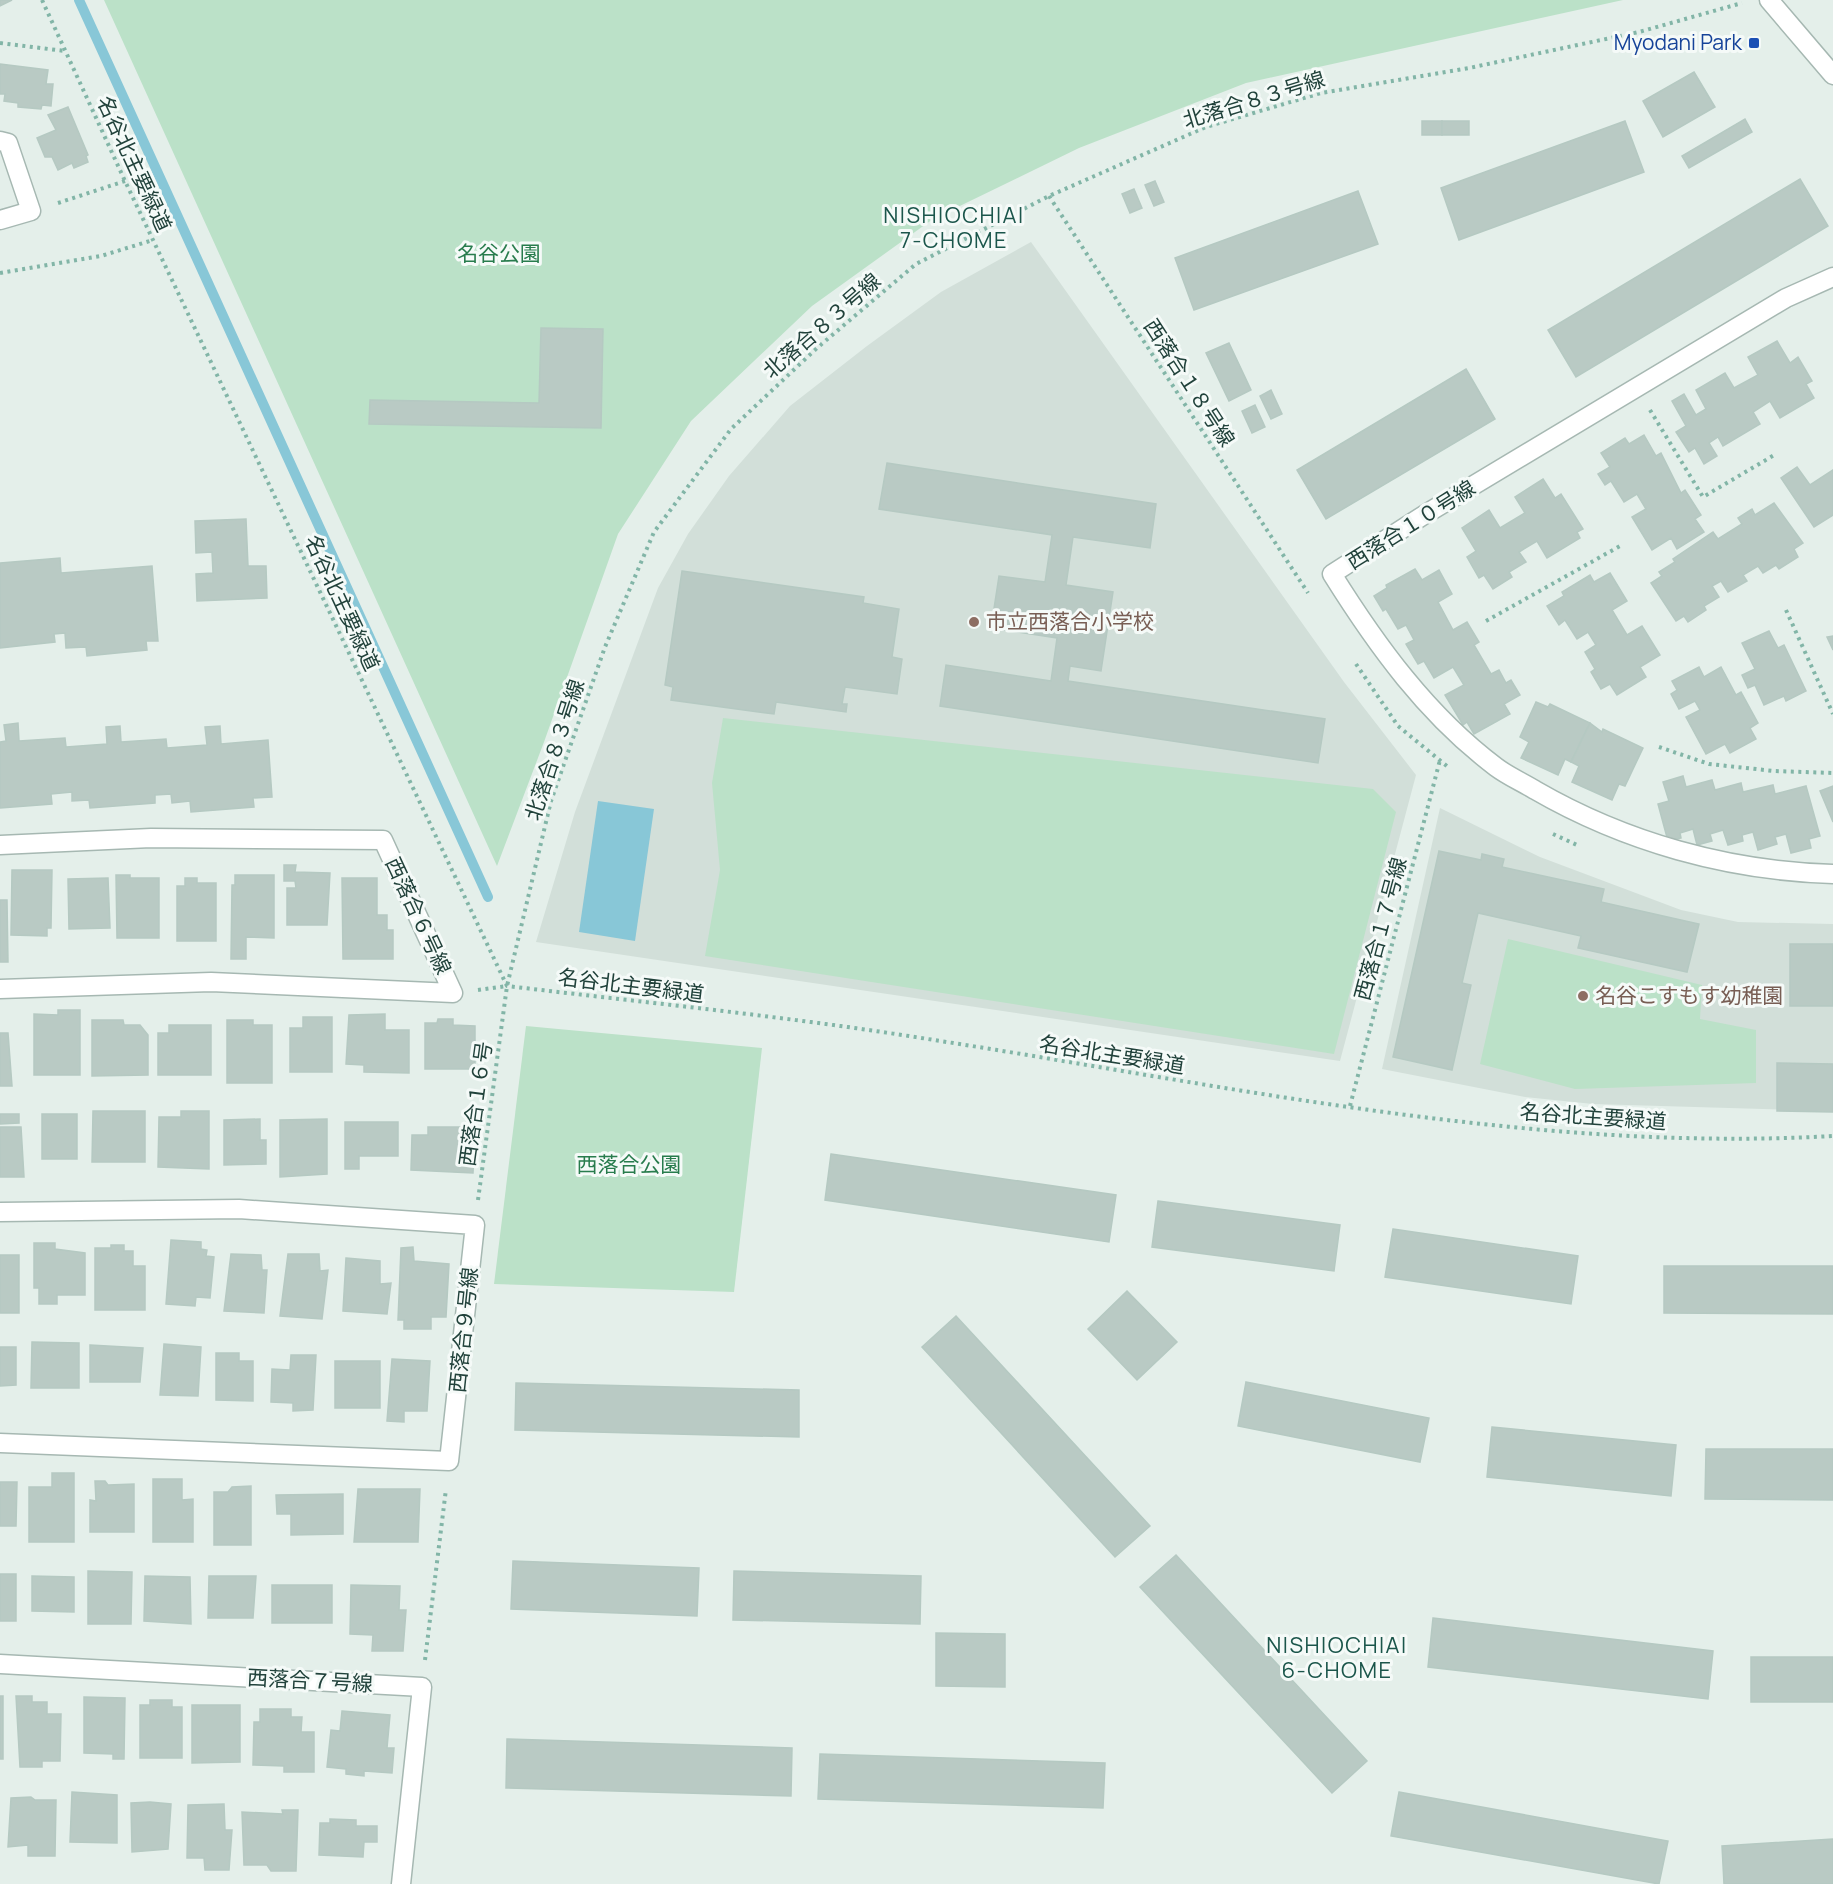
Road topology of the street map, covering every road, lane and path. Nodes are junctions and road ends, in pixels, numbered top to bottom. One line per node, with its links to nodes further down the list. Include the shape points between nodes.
1 (42, 0): 5 (path, 名谷北主要緑道)
2 (1769, 0): 6 (street)
3 (1743, 3): 9 (path, 北落合８３号線, via 1639,32 1469,68 1321,93 1206,127)
4 (0, 43): 5 (path)
5 (66, 52): 8 (path, 名谷北主要緑道)
6 (1833, 75)
7 (0, 141): 10 (street, via 8,143)
8 (124, 181): 10 (path); 12 (path, 名谷北主要緑道)
9 (1049, 196): 18 (path, 西落合１８号線); 27 (path, 北落合８３号線, via 916,264 817,348 731,429 654,532 605,647 551,801)
10 (31, 211): 11 (street)
11 (0, 220)
12 (153, 240): 13 (path, via 101,256); 27 (path, 名谷北主要緑道)
13 (0, 273)
14 (1833, 277): 15 (street, 西落合１０号線, via 1786,298)
15 (1638, 388): 16 (path, via 1702,497); 26 (street, 西落合１０号線, via 1332,574 1400,673 1444,721 1497,767 1562,806 1636,838 1722,862)
16 (1776, 454)
17 (1620, 546): 20 (path)
18 (1303, 586)
19 (1786, 610): 21 (path)
20 (1486, 621)
21 (1833, 714)
22 (1659, 747): 24 (path, via 1709,764)
23 (1440, 760): 29 (path, 西落合１７号線)
24 (1833, 772)
25 (0, 845): 28 (street, 西落合６号線, via 151,838 383,840 453,993 211,982)
26 (1833, 874)
27 (507, 986): 29 (path, 名谷北主要緑道, via 933,1039 1129,1074); 32 (path, 西落合１６号)
28 (0, 989)
29 (1350, 1106): 30 (path, 名谷北主要緑道, via 1411,1116 1597,1133 1680,1138)
30 (1833, 1136)
31 (0, 1212): 32 (street, via 239,1209)
32 (475, 1225): 34 (street, 西落合９号線)
33 (0, 1443): 34 (street)
34 (449, 1461): 36 (path)
35 (0, 1664): 36 (street, 西落合７号線)
36 (422, 1688): 37 (street)
37 (401, 1884)

